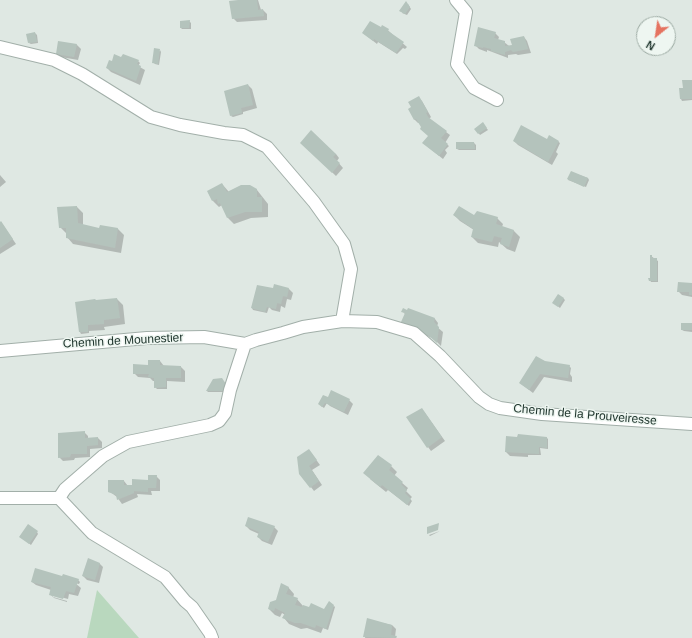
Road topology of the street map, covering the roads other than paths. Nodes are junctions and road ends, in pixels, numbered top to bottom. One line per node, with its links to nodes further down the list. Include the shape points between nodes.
1 (456, 0): 3 (street, via 466,12 457,64 474,88)
2 (0, 47): 4 (street, via 54,60 82,74 151,117 180,125 243,135 267,147 314,202 344,244 351,269)
3 (497, 100)
4 (342, 321): 5 (street, Chemin de la Prouveiresse, via 303,326); 7 (street, Chemin de la Prouveiresse, via 377,322 414,333 480,397 500,408 542,414)
5 (245, 344): 6 (street, Chemin de Mounestier, via 204,338 147,338); 9 (street, via 225,412 219,421 210,426 128,442 103,456 65,489)
6 (0, 351)
7 (692, 424)
8 (0, 498): 9 (street)
9 (59, 498): 10 (street, via 92,533 165,577 192,607)
10 (212, 638)

